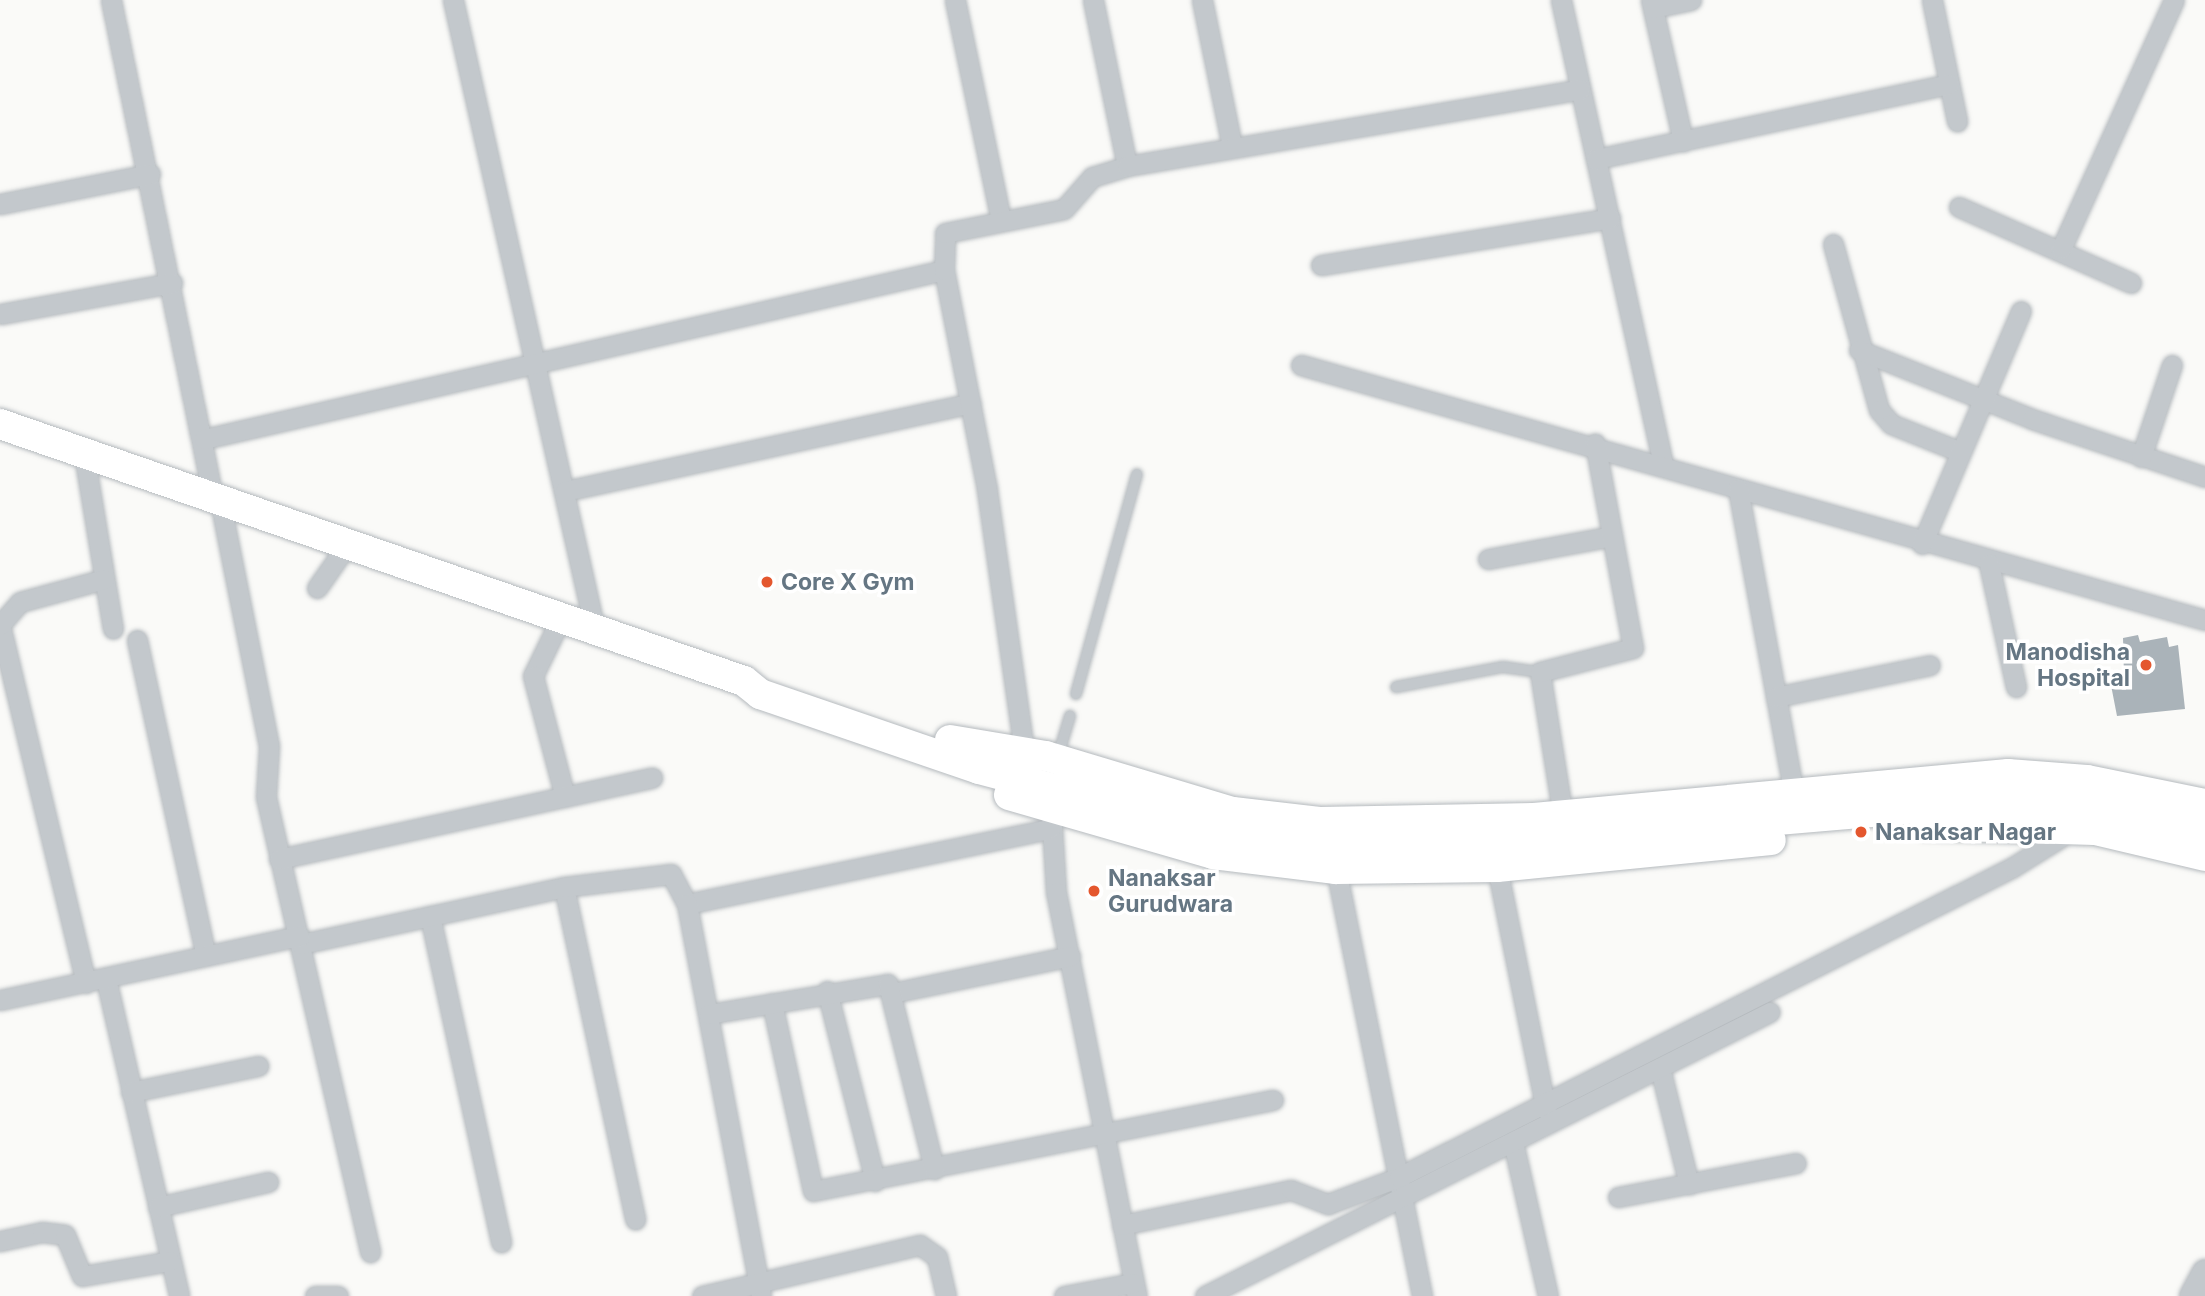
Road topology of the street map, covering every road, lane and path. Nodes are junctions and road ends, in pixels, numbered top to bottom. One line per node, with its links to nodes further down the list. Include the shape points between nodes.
1 (111, 0): 18 (street)
2 (453, 0): 32 (street)
3 (956, 0): 22 (street)
4 (1093, 0): 17 (street)
5 (1202, 0): 15 (street)
6 (1560, 0): 12 (street)
7 (1691, 0): 10 (street)
8 (1932, 0): 11 (street)
9 (2174, 0): 24 (street)
10 (1652, 4): 14 (street)
11 (1949, 85): 13 (street); 14 (street)
12 (1580, 89): 15 (street); 16 (street)
13 (1957, 121)
14 (1683, 141): 16 (street)
15 (1232, 146): 17 (street)
16 (1596, 159): 21 (street)
17 (1127, 166): 22 (street, via 1092,177 1064,209)
18 (150, 174): 19 (street); 28 (street)
19 (0, 204)
20 (1959, 207): 24 (street)
21 (1610, 218): 25 (street); 43 (street)
22 (1001, 220): 26 (street, via 945,233)
23 (1833, 244): 31 (street)
24 (2061, 249): 27 (street)
25 (1321, 265)
26 (944, 270): 32 (street); 36 (street)
27 (2131, 282)
28 (172, 283): 30 (street); 38 (street)
29 (2021, 311): 35 (street)
30 (1, 314)
31 (1858, 350): 35 (street); 40 (street, via 1879,410 1891,424)
32 (538, 359): 38 (street); 47 (street)
33 (1301, 365): 39 (street)
34 (2172, 365): 42 (street)
35 (1983, 399): 40 (street); 42 (street)
36 (971, 402): 47 (street); 69 (street)
37 (0, 424): 41 (main road)
38 (204, 439): 48 (street)
39 (1595, 443): 43 (street); 49 (street)
40 (1961, 452): 50 (street)
41 (84, 454): 48 (main road); 54 (street)
42 (2141, 457): 45 (street)
43 (1663, 463): 46 (street)
44 (1137, 474): 65 (lane)
45 (2205, 477)
46 (1738, 489): 50 (street); 66 (street)
47 (565, 491): 59 (street)
48 (217, 499): 51 (main road); 79 (street, via 269,746 265,797)
49 (1612, 536): 52 (street); 62 (street, via 1633,648)
50 (1922, 544): 53 (street)
51 (347, 545): 55 (street); 56 (main road)
52 (1488, 559)
53 (1989, 564): 57 (street); 64 (street)
54 (104, 579): 58 (street); 89 (street, via 20,602 0,625)
55 (317, 589)
56 (561, 618): 59 (main road); 72 (street, via 533,676)
57 (2205, 620)
58 (113, 629)
59 (595, 630): 68 (main road, via 744,681 767,681 829,709)
60 (137, 640): 86 (street)
61 (1930, 665): 66 (street)
62 (1541, 672): 63 (lane, via 1503,667); 75 (street)
63 (1396, 687)
64 (2016, 687)
65 (1076, 694)
66 (1776, 697): 71 (street)
67 (1070, 716): 73 (lane)
68 (947, 749): 69 (main road); 73 (main road, via 1039,773)
69 (1024, 750): 73 (main road)
70 (652, 778): 72 (street)
71 (1794, 793): 74 (main road, via 2008,774 2087,780); 75 (main road)
72 (565, 797): 79 (street)
73 (1053, 797): 75 (main road, via 1321,822); 77 (main road, via 1206,830 1290,842 1450,848 2000,801 2110,808); 81 (main road, via 1213,854); 83 (street); 87 (street)
74 (2205, 804)
75 (1563, 816)
76 (2075, 828): 78 (main road); 80 (main road, via 1944,823); 93 (street, via 2013,867)
77 (2205, 829)
78 (2205, 856)
79 (279, 859): 85 (street)
80 (1497, 867): 81 (main road); 99 (street)
81 (1336, 869): 106 (street)
82 (564, 887): 83 (street, via 655,871 680,884); 84 (street); 113 (street)
83 (687, 904): 95 (street)
84 (430, 916): 85 (street); 116 (street)
85 (300, 940): 86 (street); 117 (street)
86 (206, 956): 88 (street)
87 (1070, 956): 91 (street); 102 (street)
88 (106, 979): 89 (street); 98 (street)
89 (86, 983): 92 (street)
90 (827, 991): 91 (street, via 884,982); 94 (street); 107 (street)
91 (892, 993): 105 (street)
92 (0, 1000)
93 (1743, 1000): 97 (street, via 1761,1016); 99 (street)
94 (772, 1003): 95 (street); 107 (street, via 807,1186 822,1193)
95 (709, 1014): 121 (street)
96 (258, 1066): 98 (street)
97 (1660, 1068): 101 (street); 109 (street)
98 (131, 1092): 112 (street)
99 (1544, 1099): 101 (street); 106 (street)
100 (1273, 1100): 102 (street)
101 (1549, 1124): 103 (street)
102 (1104, 1133): 105 (street); 114 (street)
103 (1513, 1142): 111 (street); 130 (street)
104 (1796, 1163): 109 (street)
105 (933, 1169): 107 (street)
106 (1399, 1177): 111 (street); 114 (street, via 1328,1204 1291,1190)
107 (875, 1181)
108 (268, 1182): 112 (street)
109 (1689, 1184): 110 (street)
110 (1618, 1197)
111 (1402, 1199): 128 (street); 129 (street)
112 (158, 1207): 118 (street)
113 (635, 1219)
114 (1122, 1225): 120 (street)
115 (0, 1241): 118 (street, via 42,1232 65,1235 82,1276)
116 (501, 1242)
117 (370, 1252)
118 (170, 1261): 122 (street)
119 (2205, 1272): 131 (street)
120 (1135, 1289): 127 (street)
121 (760, 1290): 125 (street); 126 (street, via 920,1245 937,1257)
122 (179, 1296)
123 (315, 1296): 124 (street)
124 (338, 1296)
125 (702, 1296)
126 (946, 1296)
127 (1064, 1296)
128 (1205, 1296)
129 (1422, 1296)
130 (1548, 1296)
131 (2192, 1296)

